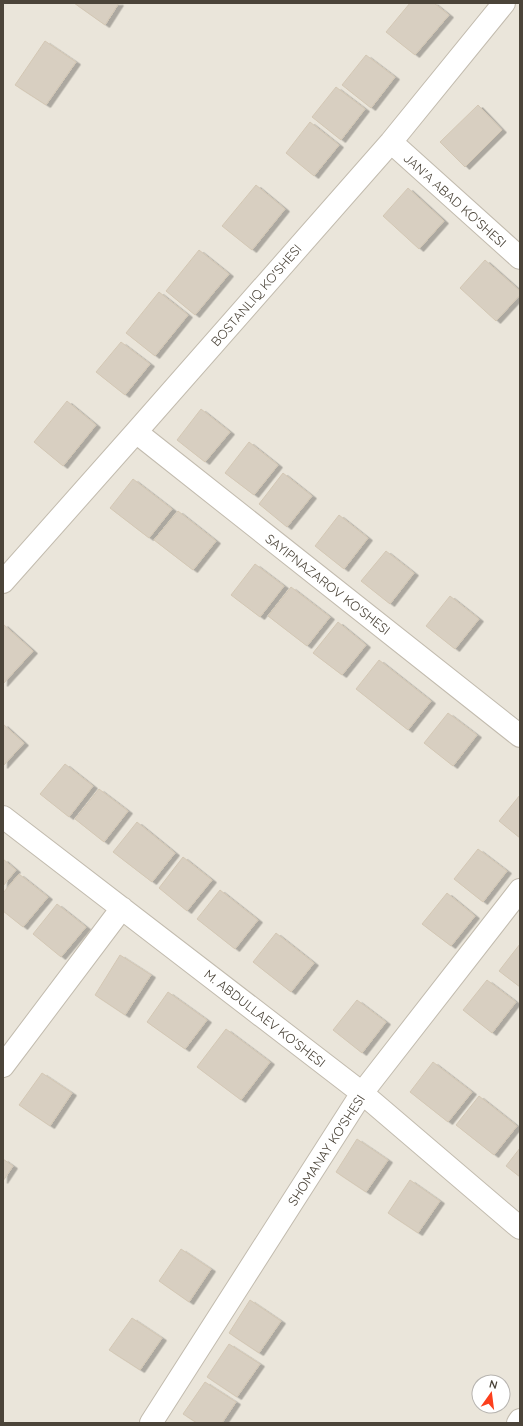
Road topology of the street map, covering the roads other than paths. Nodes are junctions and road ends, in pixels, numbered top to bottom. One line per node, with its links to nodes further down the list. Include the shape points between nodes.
1 (504, 3): 2 (street, BOSTANLIQ KO'SHESI)
2 (391, 142): 3 (street, JAN'A ABAD KO'SHESI); 4 (street, BOSTANLIQ KO'SHESI)
3 (520, 258)
4 (136, 432): 5 (street, BOSTANLIQ KO'SHESI); 6 (street, SAYIPNAZAROV KO'SHESI)
5 (3, 582)
6 (520, 736)
7 (3, 817): 9 (street, M. ABDULLAEV KO'SHESI)
8 (520, 890): 11 (street, SHOMANAY KO'SHESI)
9 (122, 908): 10 (street); 11 (street, M. ABDULLAEV KO'SHESI)
10 (3, 1066)
11 (362, 1093): 12 (street, M. ABDULLAEV KO'SHESI); 14 (street, SHOMANAY KO'SHESI)
12 (520, 1228)
13 (520, 1420): 15 (street)
14 (151, 1423)
15 (518, 1423)

